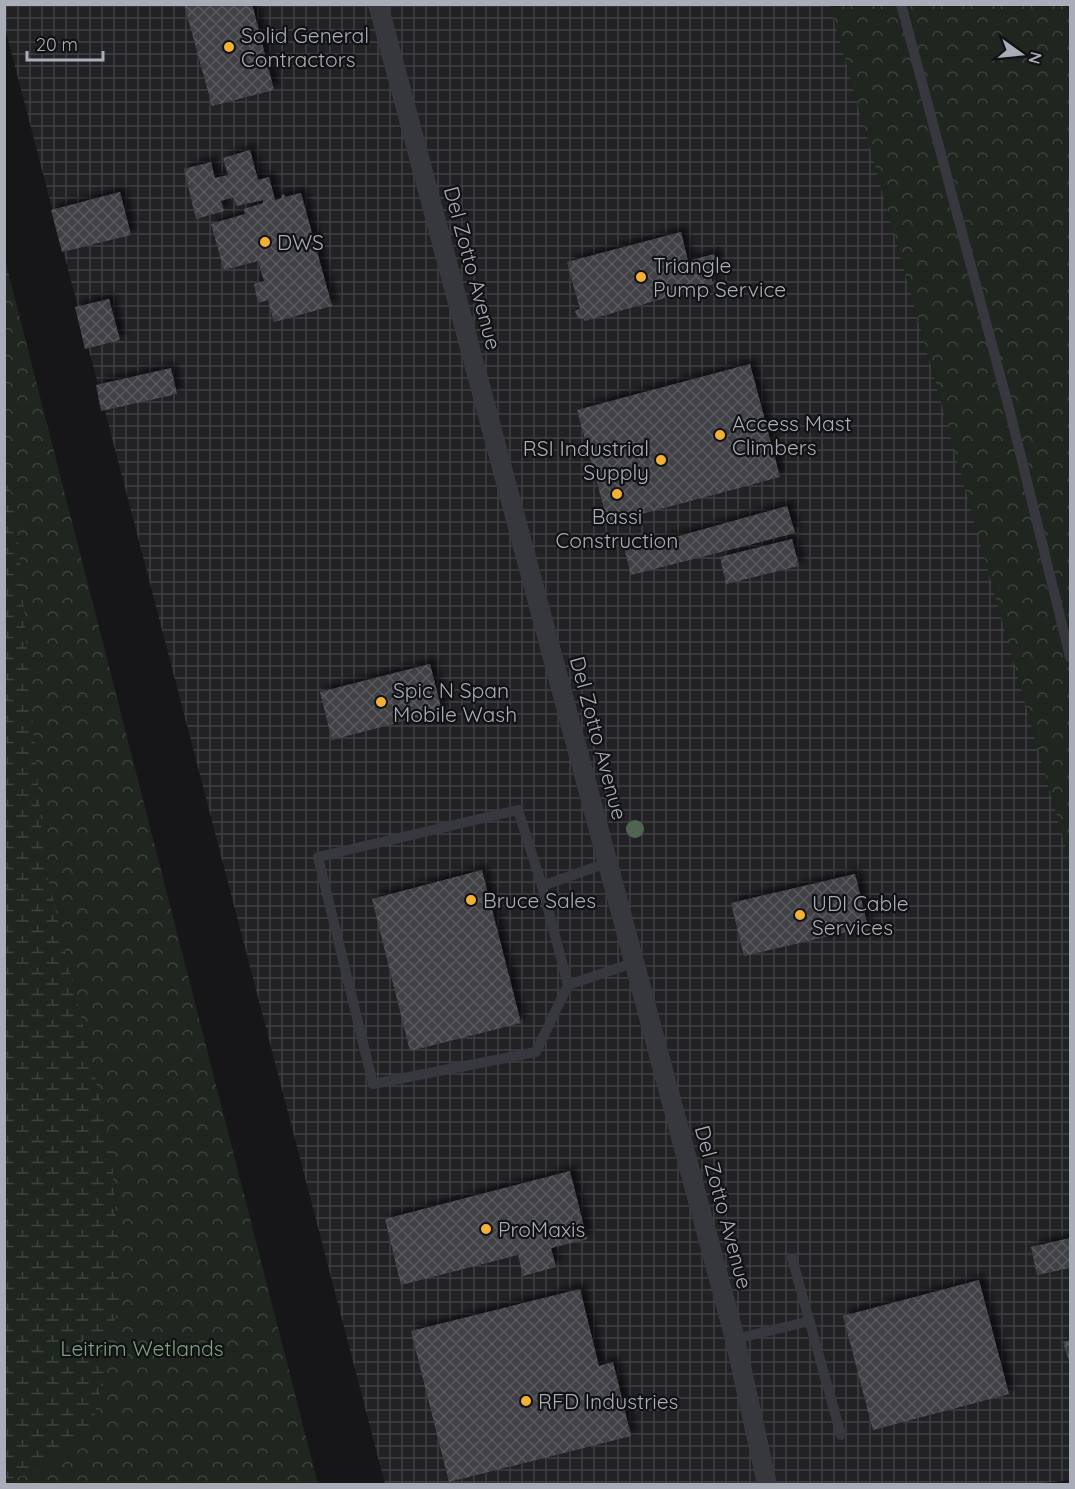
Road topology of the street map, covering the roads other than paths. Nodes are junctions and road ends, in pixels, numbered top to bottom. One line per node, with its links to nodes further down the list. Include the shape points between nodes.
1 (378, 4): 4 (street, Del Zotto Avenue)
2 (901, 4): 3 (lane, via 1006,394)
3 (1071, 657)
4 (607, 863): 5 (lane); 6 (street, Del Zotto Avenue)
5 (542, 886): 7 (lane); 7 (lane, via 518,810 318,857 373,1084 536,1052)
6 (633, 963): 7 (lane); 10 (street, Del Zotto Avenue)
7 (568, 985)
8 (792, 1258): 9 (lane)
9 (810, 1321): 10 (lane); 11 (lane)
10 (735, 1339): 12 (street, Del Zotto Avenue)
11 (841, 1435)
12 (767, 1485)

